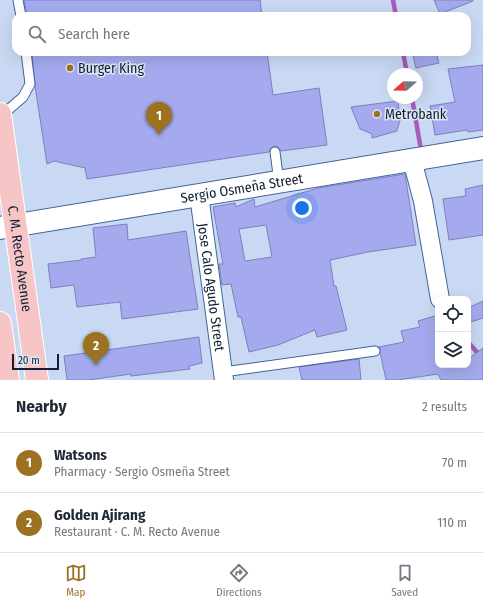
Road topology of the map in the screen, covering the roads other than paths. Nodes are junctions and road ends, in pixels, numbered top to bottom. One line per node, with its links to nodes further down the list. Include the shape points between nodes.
1 (18, 0): 2 (lane)
2 (20, 12)
3 (26, 56): 4 (lane, via 30,84 23,97)
4 (0, 115): 10 (highway, C. M. Recto Avenue)
5 (483, 148): 7 (main road, Sergio Osmeña Street)
6 (275, 152): 8 (lane)
7 (412, 160): 8 (main road, Sergio Osmeña Street); 11 (street, via 423,201)
8 (279, 182): 9 (main road, Sergio Osmeña Street)
9 (199, 195): 10 (main road, Sergio Osmeña Street); 14 (street, Jose Calo Agudo Street)
10 (8, 226): 16 (highway, C. M. Recto Avenue)
11 (439, 296)
12 (0, 323): 15 (highway)
13 (374, 351): 14 (lane)
14 (223, 376)
15 (8, 380)
16 (37, 380)

